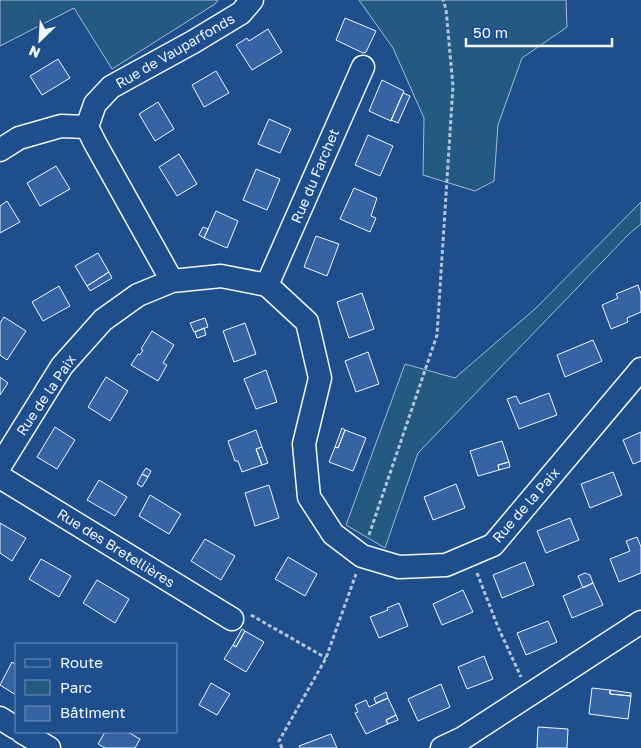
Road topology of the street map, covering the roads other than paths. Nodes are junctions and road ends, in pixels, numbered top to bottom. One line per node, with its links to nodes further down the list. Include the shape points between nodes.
1 (252, 0): 3 (street, Rue de Vauparfonds, via 233,18 111,87 95,104)
2 (362, 67): 6 (street, Rue du Farchet)
3 (87, 127): 4 (street, via 61,126 19,138); 5 (street)
4 (0, 150)
5 (172, 281): 6 (street, Rue de la Paix, via 221,276); 8 (street, Rue de la Paix, via 138,295 103,320 62,366)
6 (268, 286): 7 (street, Rue de la Paix, via 308,322 320,378 304,444 309,497 333,534 362,556 399,567 446,565 493,545)
7 (641, 369)
8 (0, 466)
9 (0, 477): 10 (street, Rue des Bretellières)
10 (232, 619)
11 (641, 622): 16 (street, via 463,738)
12 (0, 718): 13 (street)
13 (15, 727)
14 (24, 733): 15 (street)
15 (49, 748)
16 (442, 748)

